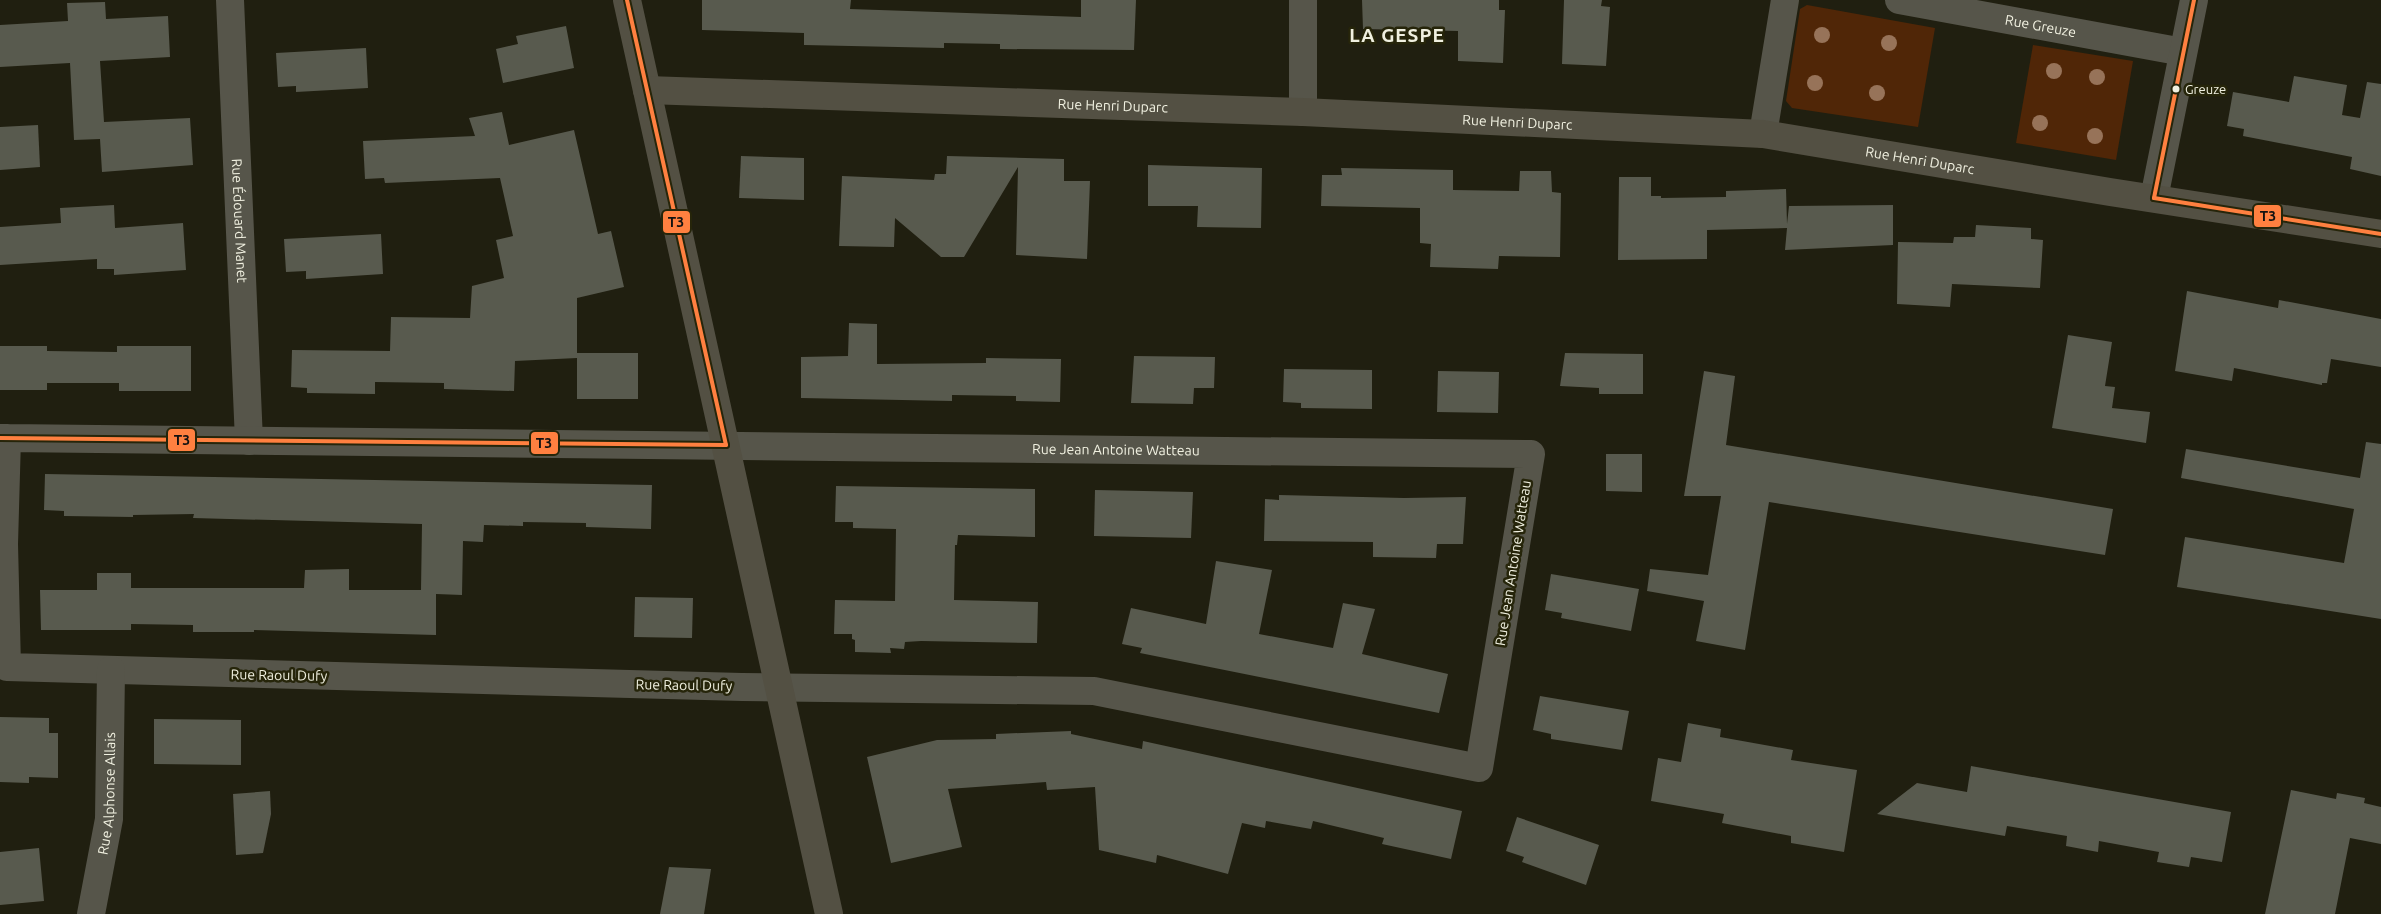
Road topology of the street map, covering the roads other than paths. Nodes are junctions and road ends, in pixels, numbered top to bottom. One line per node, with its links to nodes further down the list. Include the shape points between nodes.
1 (230, 0): 14 (street, Rue Édouard Manet)
2 (627, 0): 8 (street)
3 (1303, 0): 9 (street)
4 (1784, 0): 10 (street)
5 (1899, 0): 7 (street, Rue Greuze)
6 (2194, 0): 7 (street)
7 (2183, 52): 11 (street)
8 (647, 90): 9 (street, Rue Henri Duparc); 15 (street)
9 (1302, 112): 10 (street, Rue Henri Duparc)
10 (1764, 134): 11 (street, Rue Henri Duparc)
11 (2154, 198): 12 (street, Rue Henri Duparc)
12 (2381, 234)
13 (3, 438): 14 (street); 16 (street, Rue Raoul Dufy, via 6,667)
14 (249, 441): 15 (street)
15 (726, 445): 17 (street); 17 (street, Rue Jean Antoine Watteau, via 1531,454 1479,768 1094,691)
16 (111, 670): 17 (street, Rue Raoul Dufy); 18 (street, Rue Alphonse Allais, via 109,820)
17 (780, 687): 19 (street)
18 (91, 914)
19 (829, 914)

